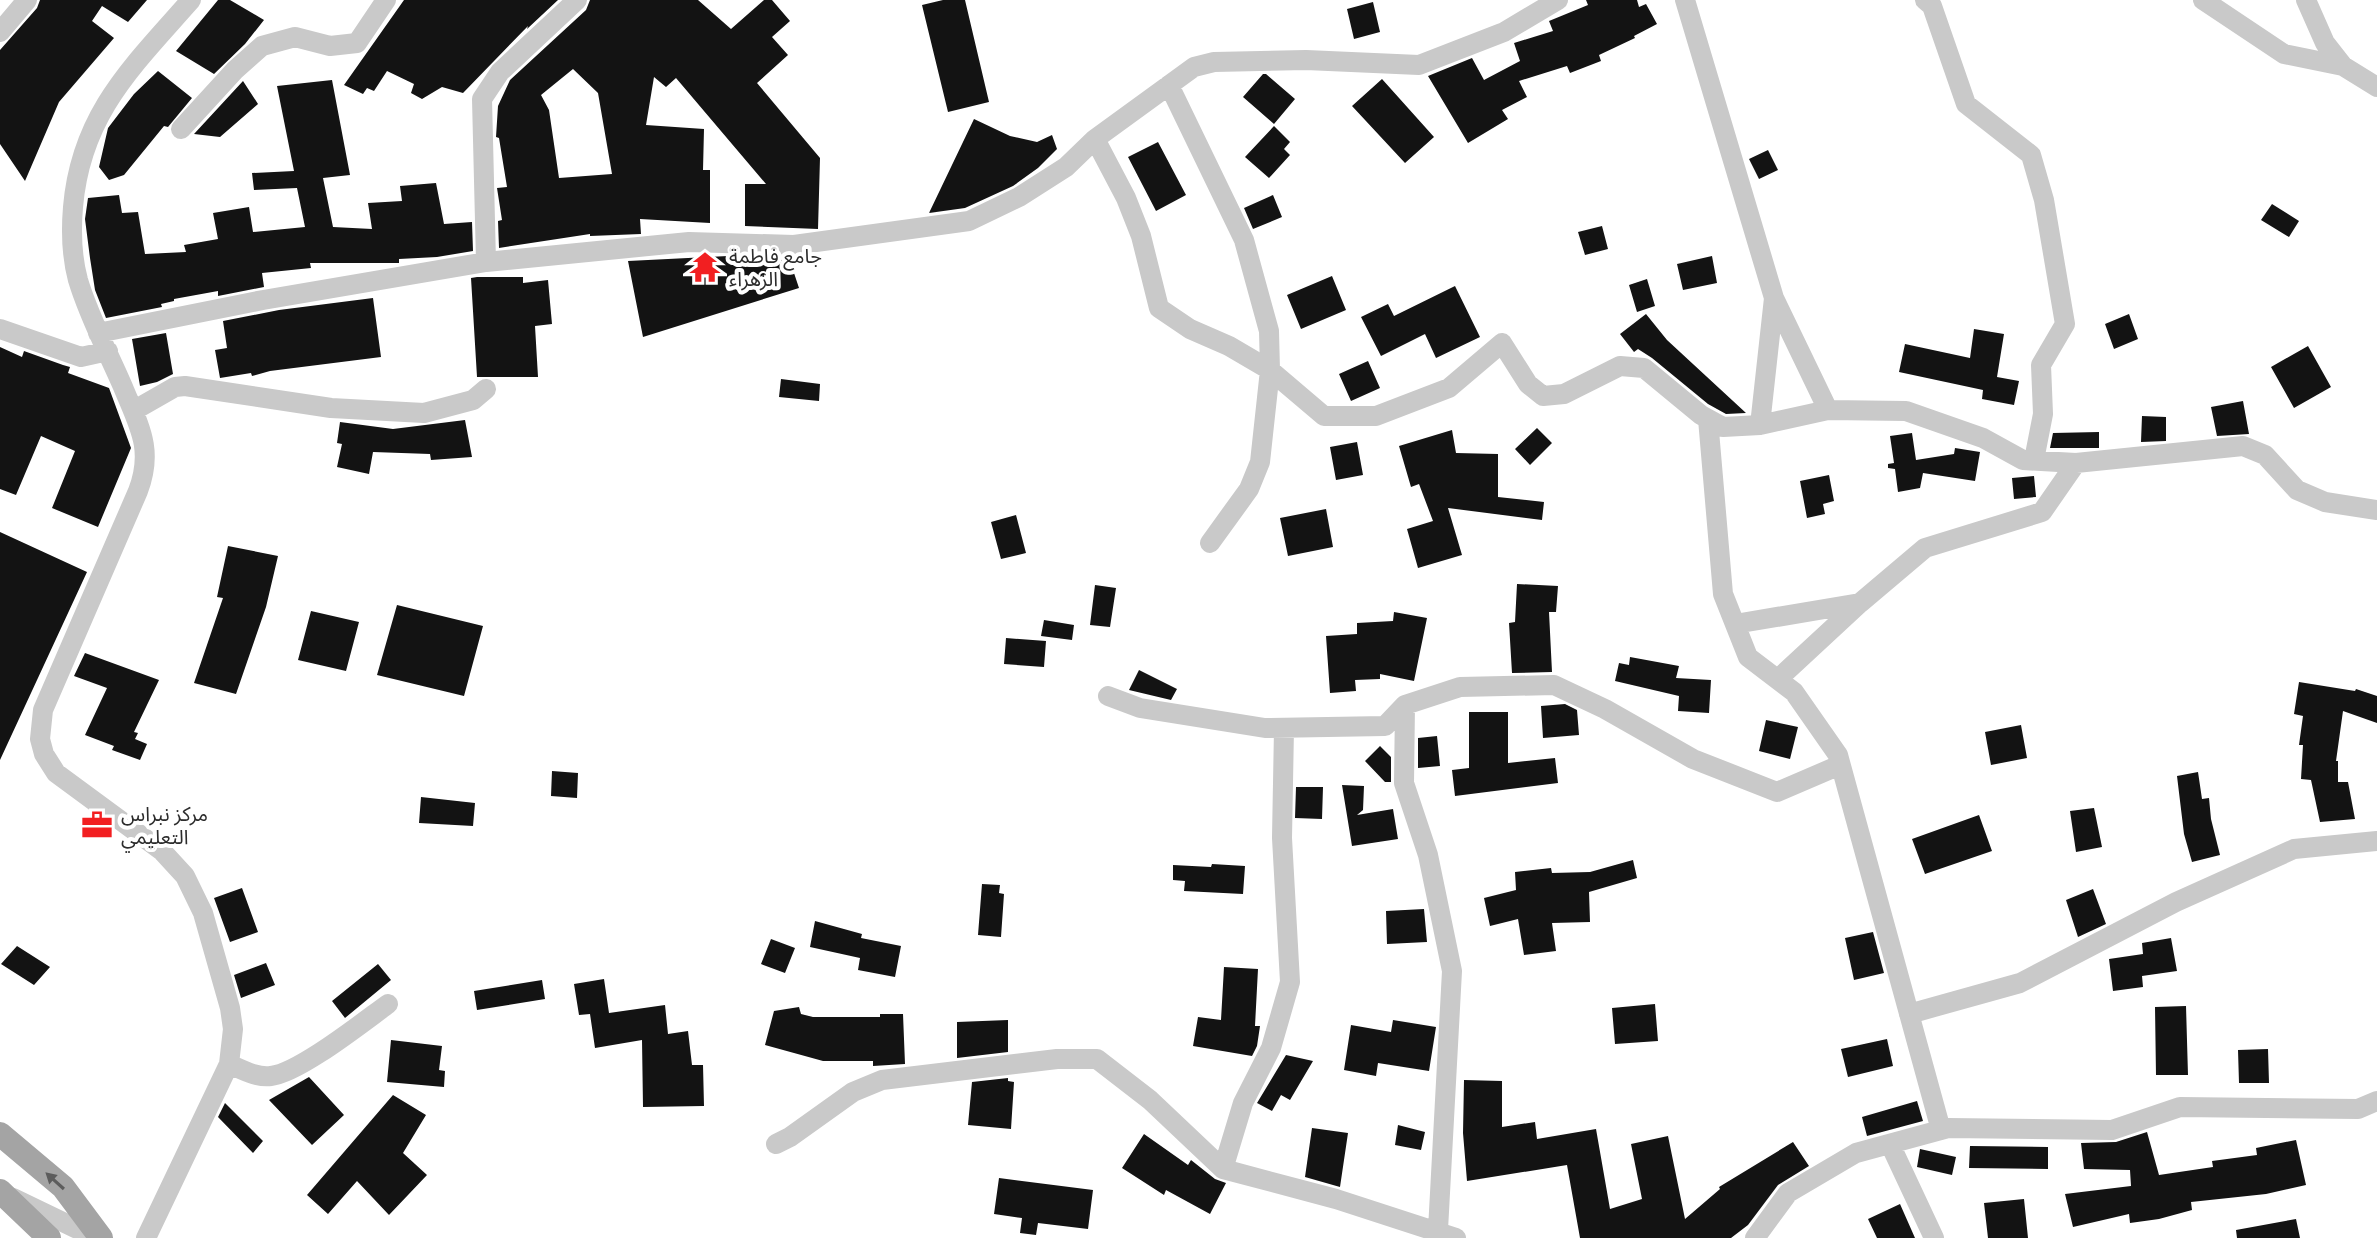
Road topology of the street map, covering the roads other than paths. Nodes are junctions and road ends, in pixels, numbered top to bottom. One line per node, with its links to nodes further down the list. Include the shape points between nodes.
1 (27, 0): 10 (street)
2 (191, 0): 19 (street, via 121,80 90,132 76,182 72,228 78,278)
3 (386, 0): 14 (street, via 357,43 330,46 295,37 262,46)
4 (577, 0): 16 (street, via 500,72 482,99)
5 (1558, 0): 12 (street, via 1504,32 1419,65 1214,62 1194,67)
6 (1685, 0): 17 (street)
7 (1925, 0): 27 (street, via 1932,6 1966,104 2031,155 2044,200 2065,324 2041,365 2043,414)
8 (2203, 0): 11 (street, via 2284,54)
9 (2306, 0): 11 (street, via 2325,43)
10 (1, 28)
11 (2343, 66): 13 (street)
12 (1169, 85): 15 (street); 21 (street, via 1244,240 1269,331)
13 (2377, 87)
14 (181, 129)
15 (1095, 139): 16 (street, via 1066,167 969,221 794,245 689,242); 21 (street, via 1141,236 1159,308)
16 (486, 262): 19 (street)
17 (1774, 298): 23 (street); 26 (street)
18 (0, 329): 20 (street, via 81,357)
19 (98, 333): 20 (street)
20 (108, 351): 24 (street)
21 (1270, 370): 25 (street, via 1324,416 1376,416 1449,388 1502,343 1528,384 1543,396 1564,394 1620,366 1644,368); 30 (street, via 1260,462 1249,489)
22 (486, 389): 24 (street, via 473,400 424,413 331,408 185,386)
23 (1828, 410): 26 (street); 27 (street, via 1906,411)
24 (133, 411): 41 (street, via 145,444 144,474 43,710 40,739 47,761 61,778 162,851 185,876 203,913 230,1008)
25 (1708, 419): 26 (street, via 1723,427); 32 (street, via 1723,594)
26 (1760, 425)
27 (2034, 460): 28 (street)
28 (2076, 463): 29 (street, via 2243,446 2265,455 2297,490 2325,502); 31 (street, via 2042,512 1925,548)
29 (2377, 510)
30 (1210, 543)
31 (1860, 603): 32 (street); 33 (street)
32 (1735, 624): 33 (street, via 1748,657)
33 (1778, 679): 37 (street, via 1794,692)
34 (1108, 696): 36 (street, via 1140,708)
35 (1405, 705): 36 (street, via 1385,726); 37 (street, via 1460,687 1554,685 1693,759 1777,792); 49 (street, via 1404,783 1428,855 1452,971)
36 (1284, 728): 47 (street, via 1282,838 1290,982 1271,1048 1243,1103)
37 (1840, 765): 40 (street)
38 (2377, 841): 40 (street, via 2294,849 2176,902 2020,983)
39 (388, 1004): 41 (street, via 282,1073 257,1075)
40 (1909, 1014): 43 (street)
41 (229, 1064): 52 (street)
42 (2377, 1101): 43 (street, via 2358,1109 2180,1107 2112,1130)
43 (1941, 1130): 46 (street)
44 (0, 1134): 51 (main road, one-way to 44, via 63,1187)
45 (776, 1144): 47 (street, via 839,1100 882,1080 1097,1059)
46 (1890, 1144): 53 (street, via 1856,1153 1788,1193); 54 (street)
47 (1223, 1169): 49 (street)
48 (1, 1192): 50 (main road); 51 (street)
49 (1447, 1234)
50 (49, 1238)
51 (99, 1238)
52 (146, 1238)
53 (1755, 1238)
54 (1934, 1238)

